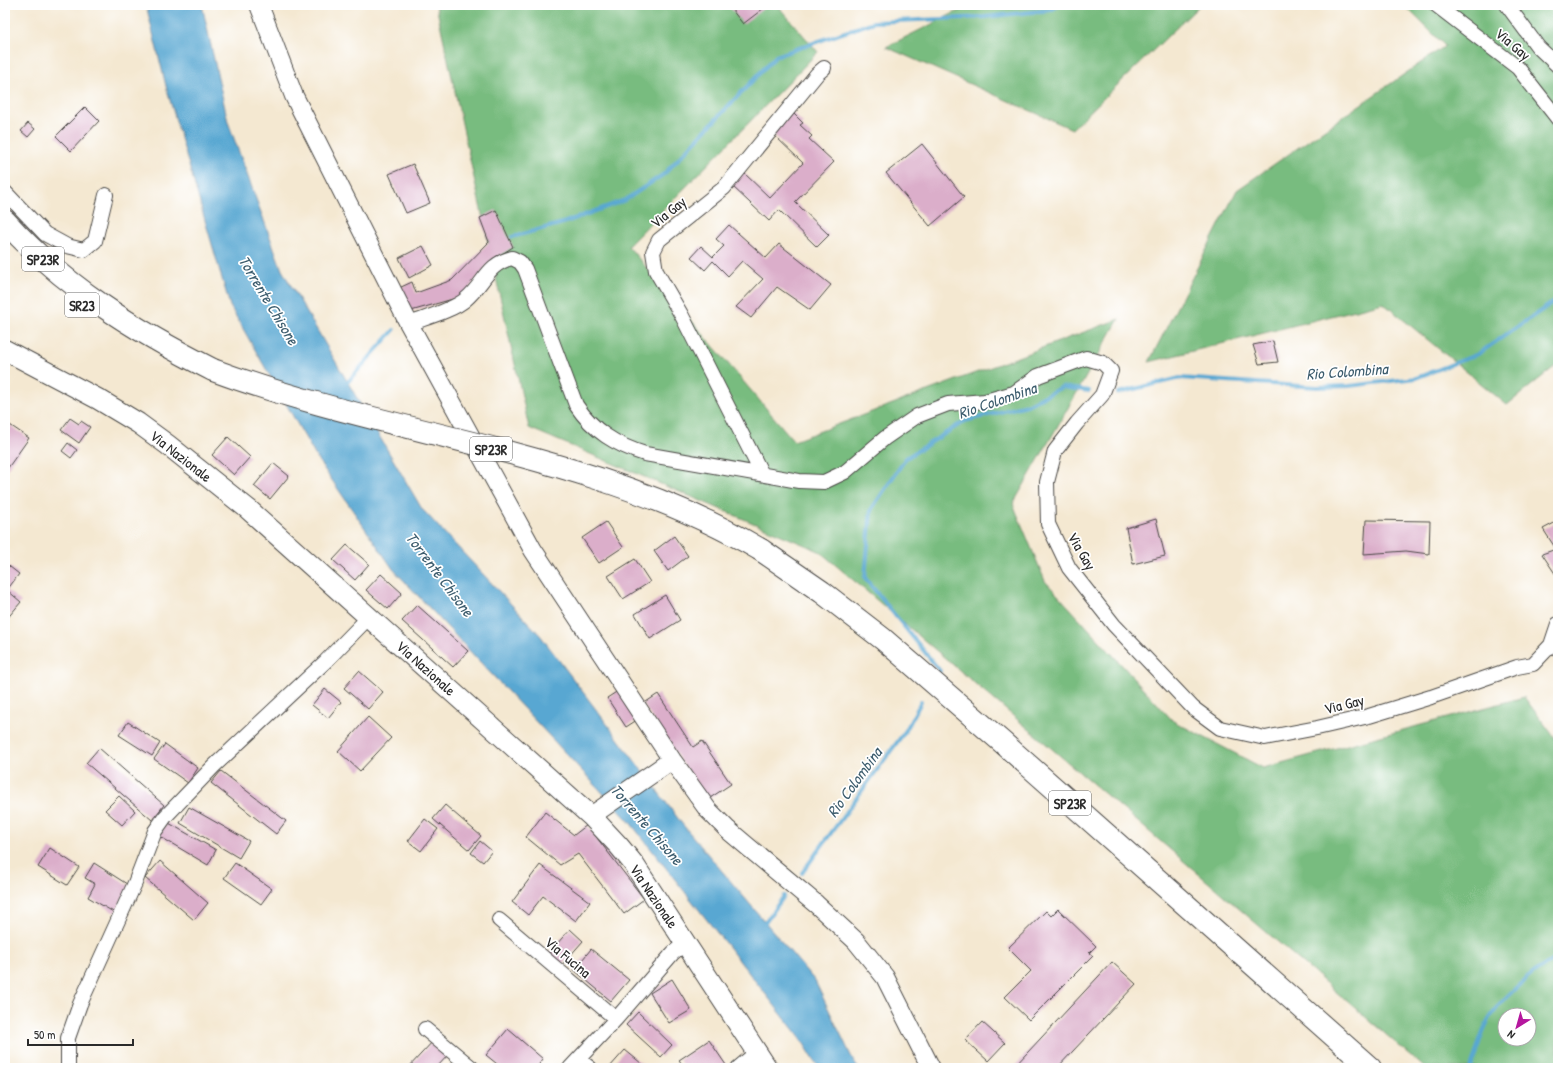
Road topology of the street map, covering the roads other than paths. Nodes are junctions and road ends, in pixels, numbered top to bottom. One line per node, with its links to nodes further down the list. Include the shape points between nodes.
1 (259, 5): 11 (street, via 294,96)
2 (1436, 5): 6 (street, Via Gay, via 1518,68)
3 (1507, 5): 4 (street, Via Gay, via 1538,47)
4 (1558, 66)
5 (824, 68): 14 (street, Via Gay, via 724,188 662,237 652,252 656,270)
6 (1558, 119)
7 (5, 192): 8 (street, via 45,234 67,246 84,250 95,241)
8 (106, 195)
9 (5, 221): 12 (main road, SP23R, via 41,257 85,293 135,328)
10 (5, 238): 12 (main road, SR23, via 70,295 117,330 142,343)
11 (409, 324): 14 (street, Via Gay, via 459,304 495,265 512,258 520,262 525,270 576,405 594,427 608,439 645,454); 17 (street, via 533,550)
12 (172, 349): 30 (main road, SP23R, bridge, via 213,370 320,404 583,473 657,499 730,531 822,592 888,644)
13 (5, 350): 15 (main road, Via Nazionale, via 98,399 168,444 248,509)
14 (762, 474): 16 (street, Via Gay, via 799,481 824,482 845,472 885,438 917,416 948,404 986,401 1014,393 1038,376 1086,358 1103,363 1111,371 1102,395 1055,451 1047,482 1048,524 1069,568 1114,625 1193,708 1220,728 1265,738 1369,716 1431,697 1517,667 1533,664 1551,645)
15 (369, 617): 18 (main road, Via Nazionale); 25 (street, via 214,766 165,817 155,831 135,883 80,1004 68,1038)
16 (1558, 624)
17 (672, 760): 18 (street); 29 (street, via 708,810 728,830 856,941 885,977)
18 (591, 816): 20 (main road, Via Nazionale, via 633,863)
19 (499, 920): 21 (street, Via Fucina)
20 (685, 943): 21 (street, via 673,953); 23 (main road, Via Nazionale)
21 (616, 1019): 24 (street)
22 (425, 1029): 26 (street)
23 (762, 1060): 28 (street)
24 (573, 1065): 27 (street, via 582,1062)
25 (68, 1068)
26 (472, 1068)
27 (590, 1068)
28 (738, 1068)
29 (931, 1068)
30 (1370, 1068)

